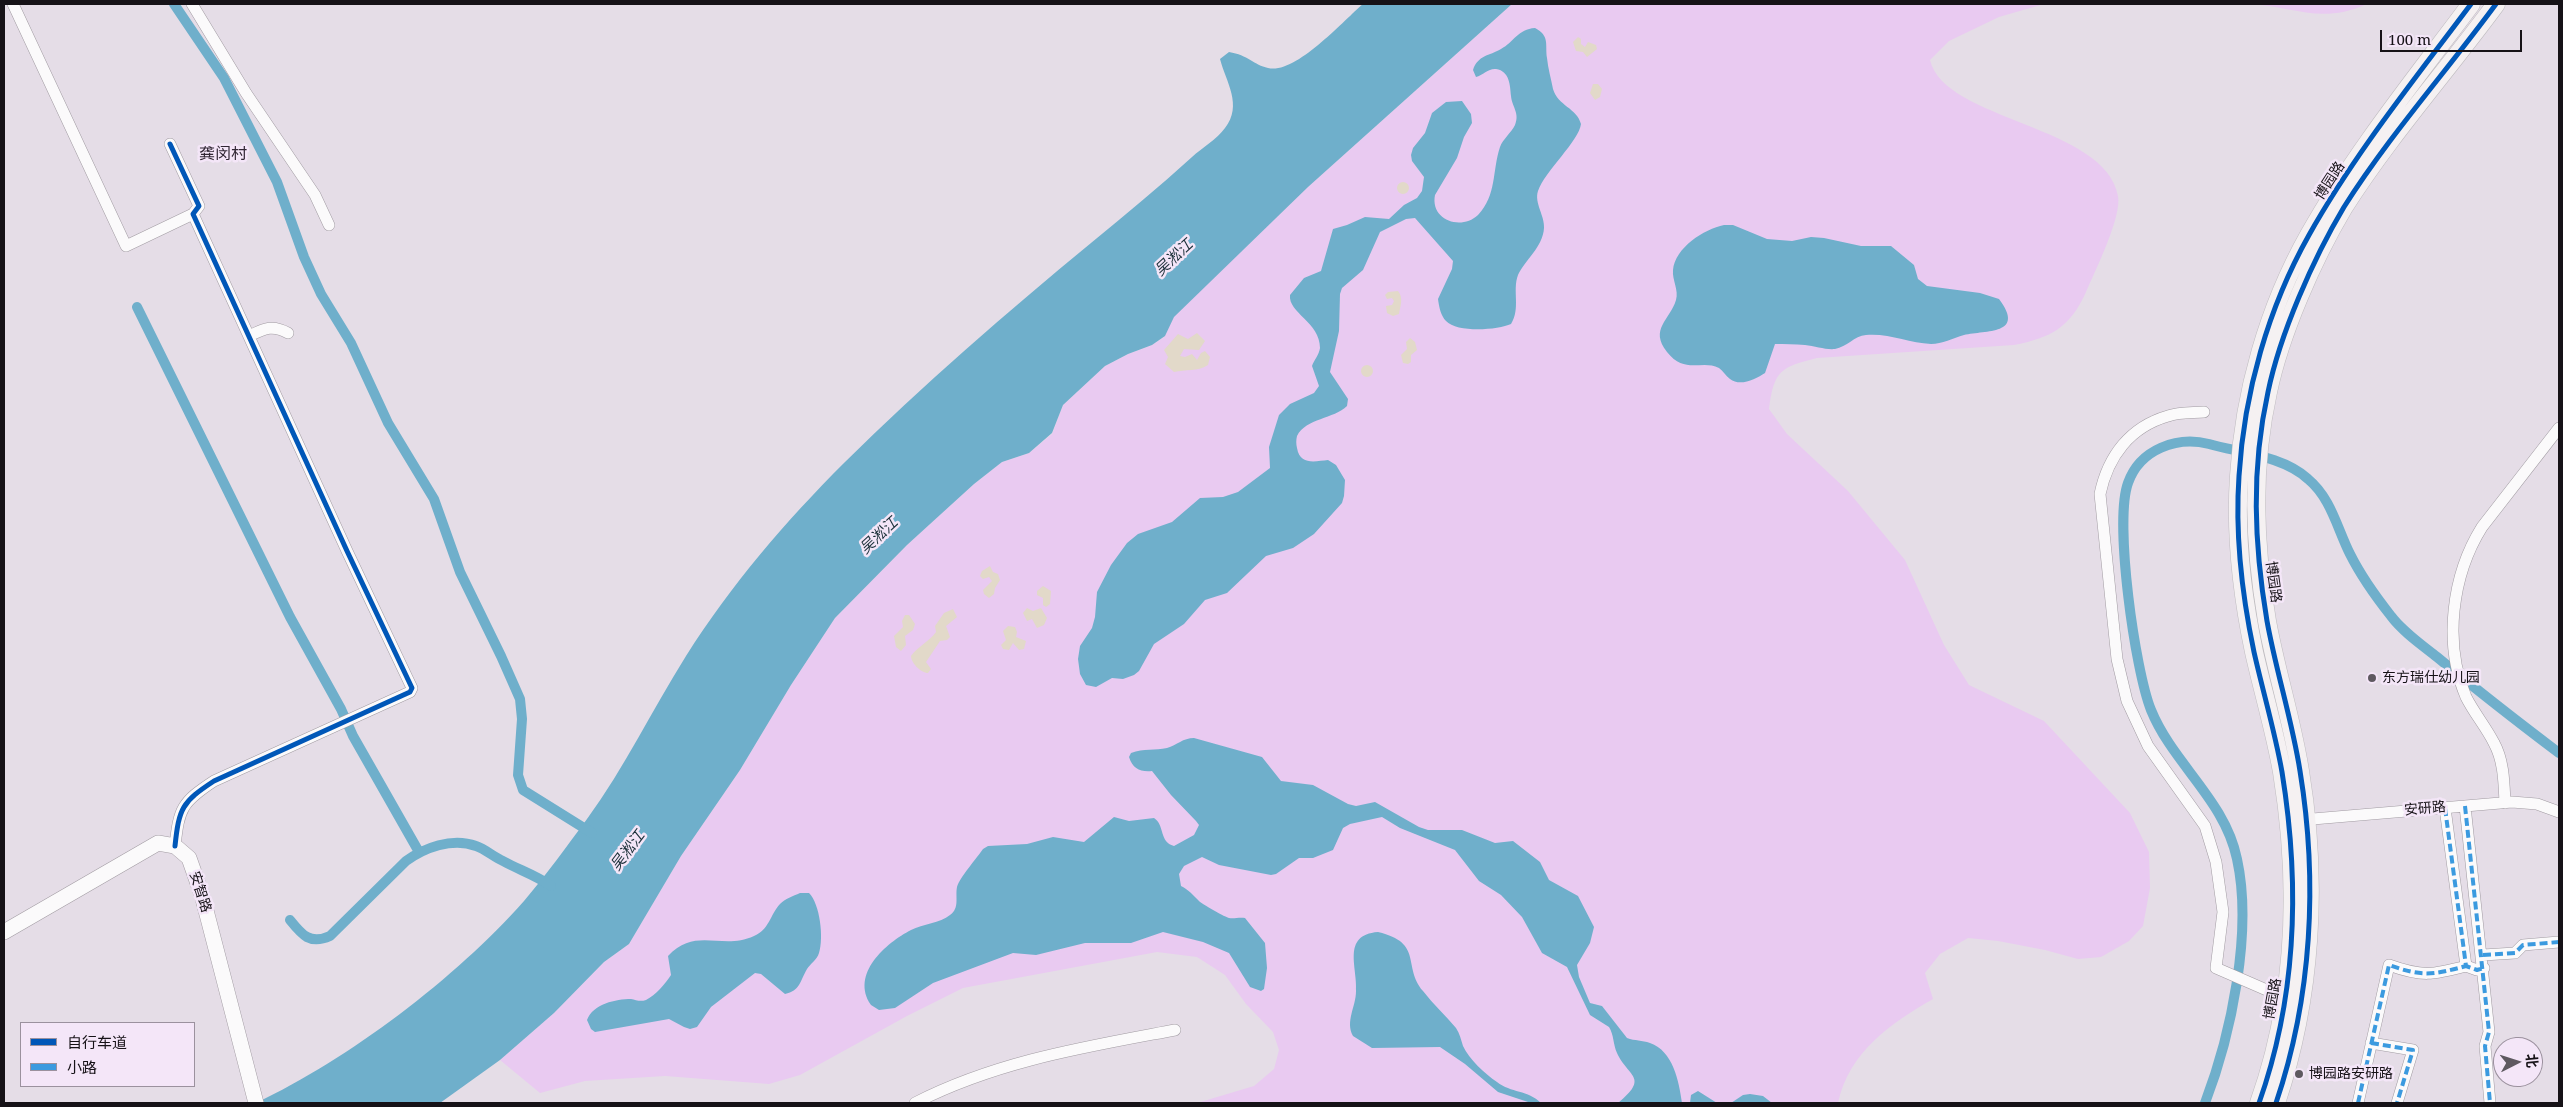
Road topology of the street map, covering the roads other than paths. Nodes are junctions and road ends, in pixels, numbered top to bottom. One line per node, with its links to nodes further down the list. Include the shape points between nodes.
1 (13, 4): 6 (street, via 126,246)
2 (192, 4): 7 (street, via 246,94 315,195)
3 (2471, 4): 12 (main road, 博园路, via 2367,145 2308,237 2268,330 2254,372)
4 (2496, 4): 12 (main road, 博园路, via 2344,208 2303,290)
5 (170, 144): 6 (street, via 199,206)
6 (193, 214): 9 (street)
7 (330, 225)
8 (288, 333): 9 (street, via 269,327)
9 (249, 336): 20 (street, via 412,688 410,692 200,790 187,801 178,816)
10 (2204, 412): 26 (street, via 2169,415 2144,426 2120,446 2104,475 2100,494 2117,659 2127,701 2148,746 2205,826 2216,862 2223,912 2216,968)
11 (2559, 428): 14 (street, via 2471,544 2458,585 2455,652 2461,682 2500,756)
12 (2252, 434): 13 (main road, 博园路)
13 (2247, 477): 18 (main road, 博园路, via 2264,598 2294,736); 19 (main road, 博园路, via 2242,577 2254,651 2282,772)
14 (2505, 803): 15 (street, 安研路); 17 (street, 安研路, via 2537,804)
15 (2466, 806): 16 (street, 安研路); 23 (street)
16 (2445, 808): 18 (street, 安研路); 24 (street)
17 (2559, 812)
18 (2306, 819): 19 (street, 安研路); 32 (main road, 博园路, via 2310,908 2306,969 2291,1057)
19 (2289, 822): 26 (main road, 博园路, via 2294,874 2292,958)
20 (175, 846): 21 (street, via 158,843); 29 (street, 安智路, via 189,858 202,895)
21 (4, 932)
22 (2559, 942): 23 (street, via 2523,945 2515,952)
23 (2483, 955): 25 (street)
24 (2466, 966): 25 (street, via 2478,970); 28 (street, via 2438,974 2414,975 2389,966)
25 (2484, 968): 35 (street)
26 (2285, 998): 31 (main road, 博园路)
27 (1175, 1030): 30 (street, via 1018,1062 970,1078)
28 (2371, 1043): 33 (street); 34 (street, via 2413,1050)
29 (256, 1103)
30 (916, 1103)
31 (2259, 1103)
32 (2276, 1103)
33 (2358, 1103)
34 (2397, 1103)
35 (2490, 1103)

